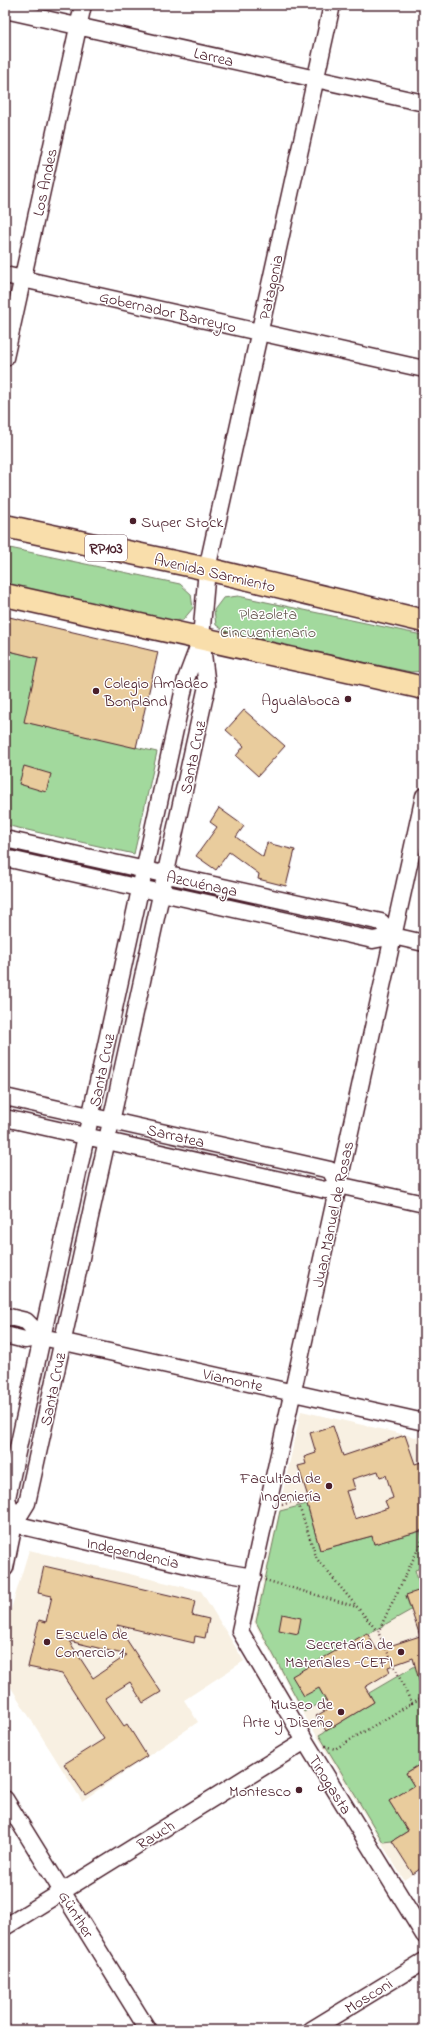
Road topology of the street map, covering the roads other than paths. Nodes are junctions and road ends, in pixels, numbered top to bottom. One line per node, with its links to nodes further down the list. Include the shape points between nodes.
1 (83, 5): 4 (street, Los Andes)
2 (332, 5): 5 (street, Patagonia)
3 (5, 10): 4 (street, Larrea)
4 (78, 26): 5 (street, Larrea); 8 (street, Los Andes)
5 (316, 79): 6 (street, Larrea); 9 (street, Patagonia)
6 (424, 103)
7 (5, 275): 8 (street, Gobernador Barreyro)
8 (23, 279): 9 (street, Gobernador Barreyro); 10 (street, Los Andes)
9 (260, 332): 11 (street, Gobernador Barreyro); 13 (street, Patagonia)
10 (5, 358)
11 (424, 369)
12 (5, 526): 13 (main road, Avenida Sarmiento / RP103)
13 (207, 569): 15 (main road, Avenida Sarmiento / RP103); 16 (street, Patagonia)
14 (5, 595): 16 (main road)
15 (424, 621)
16 (201, 638): 17 (main road); 21 (street, Santa Cruz, via 186,679); 22 (street, Santa Cruz, via 207,686)
17 (424, 688)
18 (424, 796): 25 (street, Juan Manuel de Rosas)
19 (5, 840): 21 (street, Azcuénaga)
20 (5, 858): 23 (street, Azcuénaga)
21 (145, 870): 22 (street, Azcuénaga); 23 (street, Santa Cruz)
22 (166, 875): 24 (street, Santa Cruz); 25 (street, Azcuénaga, via 381,922)
23 (141, 888): 24 (street, Azcuénaga); 28 (street, Santa Cruz)
24 (161, 893): 25 (street, Azcuénaga, via 374,940); 30 (street, Santa Cruz)
25 (393, 936): 26 (street, Azcuénaga); 33 (street, Juan Manuel de Rosas)
26 (424, 943)
27 (5, 1097): 28 (street, Sarratea)
28 (91, 1116): 30 (street, Sarratea); 31 (street, Santa Cruz)
29 (5, 1118): 31 (street, Sarratea)
30 (111, 1121): 32 (street, Santa Cruz); 33 (street, Sarratea, via 330,1170)
31 (87, 1137): 32 (street, Sarratea); 37 (street, Santa Cruz)
32 (106, 1141): 33 (street, Sarratea, via 325,1190); 38 (street, Santa Cruz)
33 (338, 1185): 34 (street, Sarratea); 39 (street, Juan Manuel de Rosas)
34 (424, 1204)
35 (5, 1316): 37 (street, via 26,1321)
36 (5, 1335): 37 (street, Viamonte, via 25,1340)
37 (42, 1337): 38 (street, Viamonte); 41 (street, Santa Cruz, via 8,1498)
38 (62, 1342): 39 (street, Viamonte); 41 (street, Santa Cruz, via 26,1503)
39 (293, 1393): 40 (street, Viamonte); 44 (street, Juan Manuel de Rosas)
40 (424, 1422)
41 (14, 1524): 42 (street, Santa Cruz); 44 (street, Independencia, via 200,1568)
42 (7, 1547): 43 (street, Santa Cruz)
43 (5, 1568)
44 (253, 1577): 45 (street, Juan Manuel de Rosas)
45 (240, 1631): 46 (street, Tinogasta)
46 (305, 1741): 48 (street, Rauch); 50 (street, Tinogasta)
47 (5, 1799): 48 (street, Günther)
48 (62, 1892): 49 (street, Rauch); 52 (street, Günther)
49 (5, 1927)
50 (424, 1935)
51 (424, 1961): 53 (street, Mosconi)
52 (148, 2030)
53 (311, 2030)

